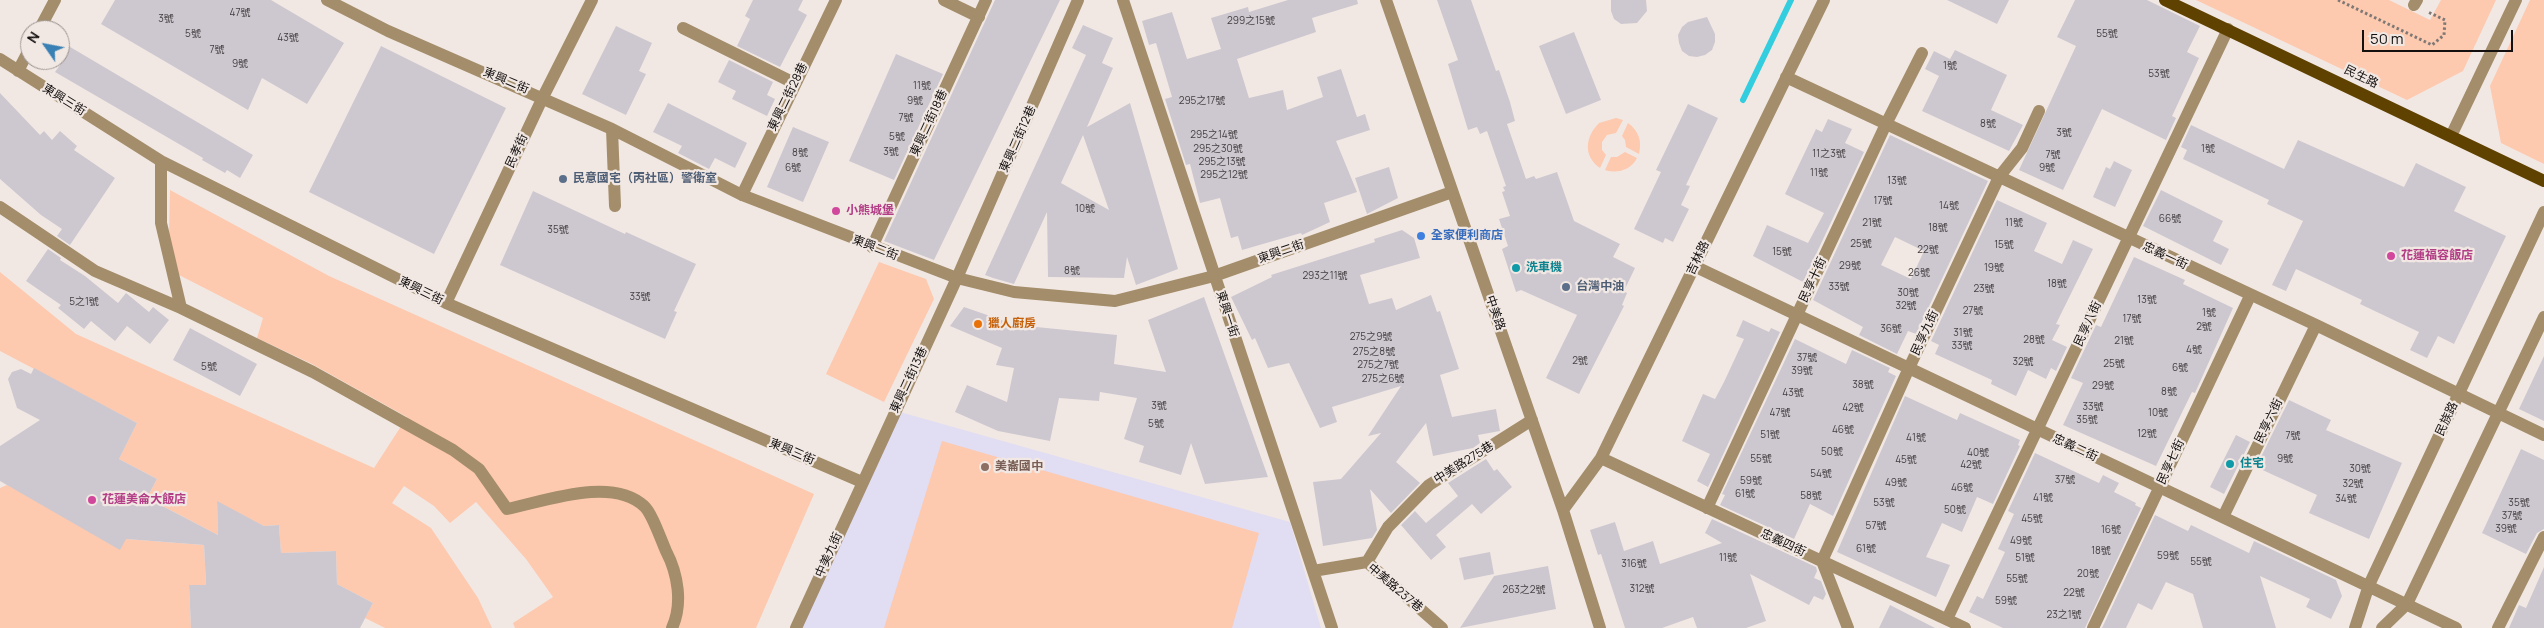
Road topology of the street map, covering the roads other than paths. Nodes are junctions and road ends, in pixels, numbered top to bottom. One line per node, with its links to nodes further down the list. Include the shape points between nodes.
1 (55, 0): 14 (street)
2 (327, 0): 23 (street, 東興二街, via 388,31)
3 (592, 0): 23 (street, 民孝街)
4 (836, 0): 22 (street, 東興二街28巷)
5 (944, 0): 13 (street)
6 (986, 0): 13 (street, 東興二街18巷)
7 (1078, 0): 40 (street, 東興二街12巷)
8 (1123, 0): 39 (street, 東興一街)
9 (1386, 0): 31 (street, 中美路)
10 (1824, 0): 21 (street, 吉林路)
11 (2165, 0): 16 (main road, 民生路)
12 (2516, 0): 27 (street)
13 (979, 17): 37 (street, 東興二街18巷)
14 (44, 20)
15 (683, 28): 22 (street)
16 (2228, 29): 27 (main road, 民生路); 36 (street, 民享八街)
17 (1922, 54): 25 (street, 民享十街)
18 (0, 59): 20 (street, 東興三街)
19 (20, 67): 20 (street)
20 (18, 71): 28 (street, 東興三街)
21 (1786, 77): 25 (street, 忠義一街); 38 (street, 吉林路)
22 (794, 83): 32 (street, 東興二街28巷)
23 (543, 97): 26 (street, 東興二街); 42 (street, 民孝街)
24 (2039, 111): 29 (street, 民享九街, via 2022,148)
25 (1886, 124): 29 (street, 忠義一街); 44 (street, 民享十街)
26 (612, 129): 32 (street, 東興二街); 33 (street)
27 (2451, 136): 30 (main road, 民生路)
28 (161, 161): 42 (street, 東興三街); 43 (street, via 160,223)
29 (1999, 177): 36 (street, 忠義一街); 47 (street, 民享九街)
30 (2544, 181)
31 (1452, 192): 39 (street, 東興二街); 50 (street, 中美路)
32 (742, 195): 37 (street, 東興二街)
33 (615, 206)
34 (0, 207): 43 (street, via 95,271)
35 (2544, 212): 48 (street, 民族路)
36 (2129, 239): 41 (street, 忠義一街); 51 (street, 民享八街)
37 (872, 247): 40 (street, 東興二街)
38 (1694, 266): 44 (street, 忠義二街); 53 (street, 吉林路)
39 (1214, 276): 40 (street, 東興二街, via 1115,301 1014,292); 62 (street, 東興一街)
40 (957, 278): 54 (street, 東興二街13巷)
41 (2250, 296): 46 (street, 忠義一街); 55 (street, 民享七街)
42 (446, 303): 54 (street, 東興三街)
43 (181, 308): 66 (street, via 313,372 453,450 479,469 508,509 581,493 622,493 645,506 676,570 678,615)
44 (1797, 315): 47 (street, 忠義二街); 56 (street, 民享十街)
45 (2544, 317): 49 (street)
46 (2316, 325): 48 (street, 忠義一街); 58 (street, 民享六街)
47 (1909, 368): 51 (street, 忠義二街); 60 (street, 民享九街)
48 (2459, 395): 49 (street, 忠義一街); 63 (street, 民族路)
49 (2497, 413): 52 (street, 忠義一街); 64 (street)
50 (1532, 420): 57 (street, 中美路); 61 (street, 中美路275巷, via 1429,485 1388,527)
51 (2038, 430): 55 (street, 忠義二街); 65 (street, 民享八街)
52 (2544, 435)
53 (1601, 458): 56 (street, 忠義四街); 57 (street, 吉林路)
54 (862, 482): 67 (street, 中美九街)
55 (2159, 488): 58 (street, 忠義二街); 73 (street, 民享七街)
56 (1707, 508): 60 (street, 忠義四街)
57 (1563, 510): 70 (street, 中美路)
58 (2222, 517): 63 (street, 忠義二街)
59 (2544, 536): 77 (street)
60 (1822, 561): 65 (street, 忠義四街); 71 (street)
61 (1367, 562): 62 (street, 中美路237巷); 69 (street, 中美路237巷)
62 (1313, 572): 68 (street, 東興一街)
63 (2369, 585): 64 (street, 忠義二街); 74 (street, 民族路)
64 (2407, 604): 75 (street); 76 (street, 忠義二街)
65 (1947, 619): 72 (street, 忠義四街)
66 (672, 628)
67 (796, 628)
68 (1332, 628)
69 (1442, 628)
70 (1600, 628)
71 (1848, 628)
72 (1965, 628)
73 (2093, 628)
74 (2355, 628)
75 (2382, 628)
76 (2456, 628)
77 (2498, 628)

